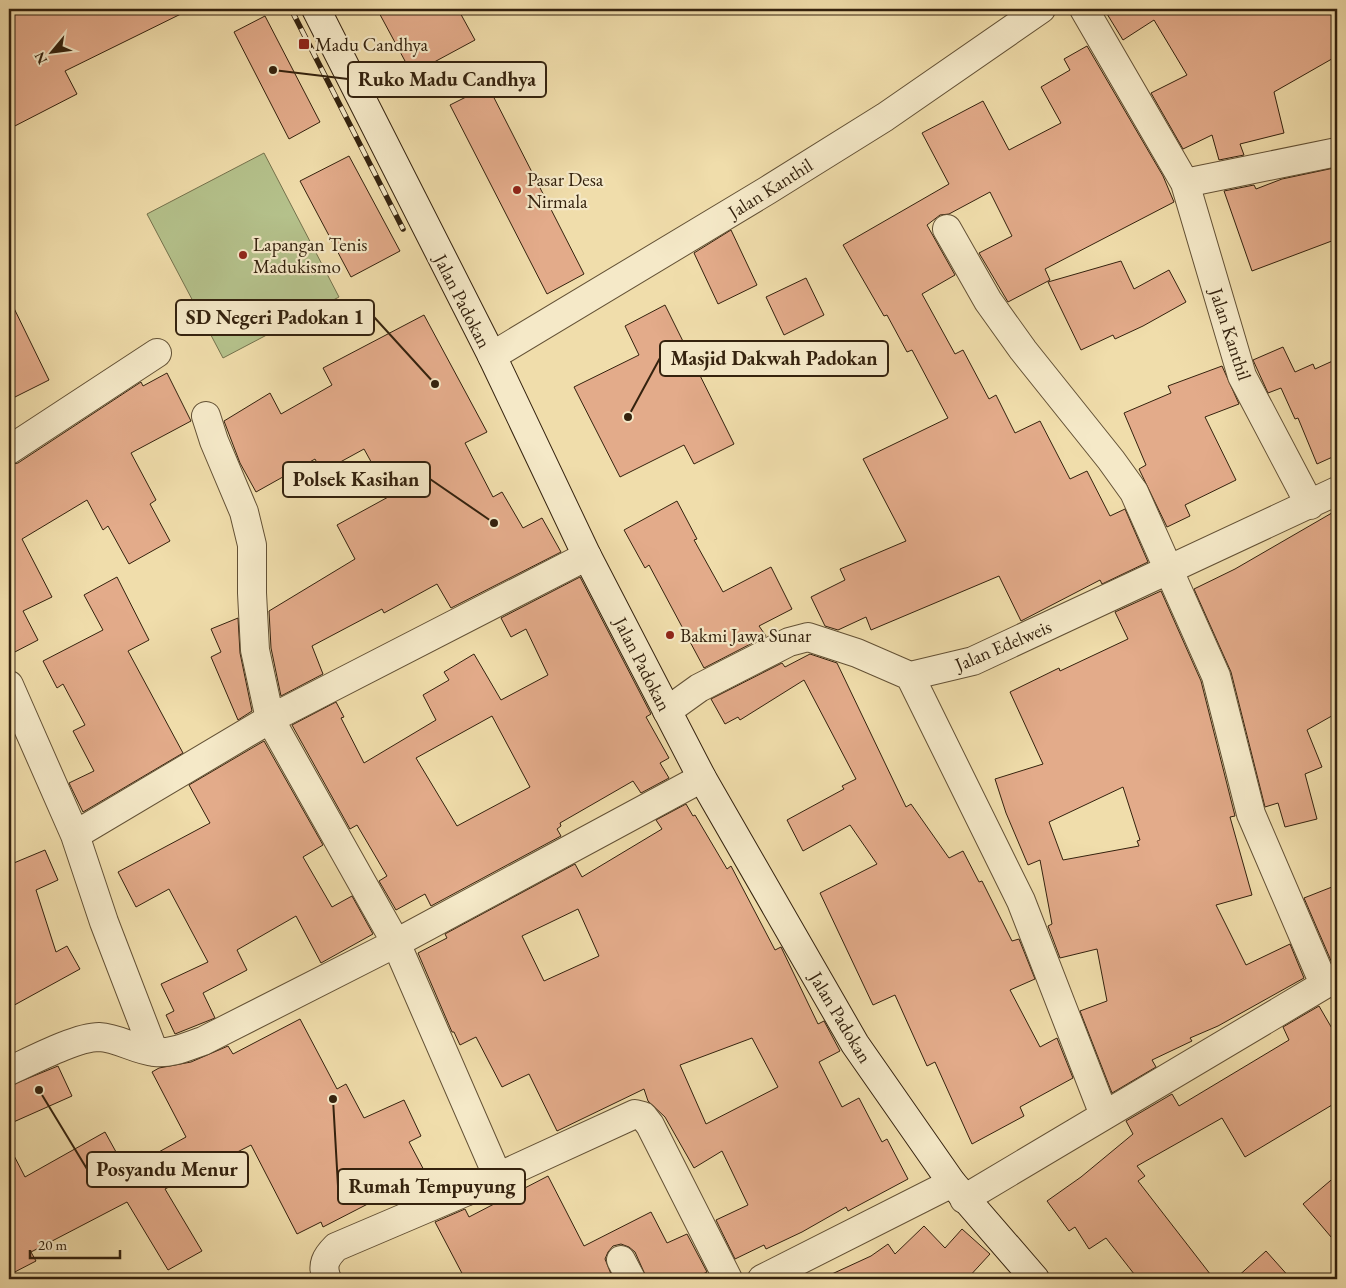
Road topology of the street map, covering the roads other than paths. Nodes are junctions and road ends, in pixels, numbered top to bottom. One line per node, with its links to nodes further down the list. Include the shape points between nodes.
1 (316, 9): 8 (street, Jalan Padokan)
2 (1042, 9): 8 (street, Jalan Kanthil, via 885,117)
3 (1084, 9): 5 (street, Jalan Kanthil)
4 (1337, 152): 5 (street)
5 (1185, 183): 12 (street, Jalan Kanthil, via 1242,376)
6 (947, 229): 14 (street, via 988,301 1134,492)
7 (157, 353): 10 (street)
8 (492, 356): 13 (street, Jalan Padokan)
9 (206, 416): 18 (street, via 244,512 252,545 255,650)
10 (9, 450)
11 (1337, 491): 12 (street, Jalan Edelweis)
12 (1310, 505): 14 (street, Jalan Edelweis)
13 (587, 556): 17 (street, Jalan Padokan); 18 (street)
14 (1169, 570): 15 (street, Jalan Edelweis, via 973,661); 22 (street, via 1216,676 1251,814)
15 (910, 676): 17 (street, via 857,652 808,637 789,642 699,688); 25 (street, via 1021,901)
16 (9, 685): 20 (street)
17 (667, 711): 19 (street, Jalan Padokan)
18 (270, 719): 20 (street); 21 (street)
19 (702, 778): 21 (street); 27 (street, Jalan Padokan, via 855,1044)
20 (75, 835): 23 (street, via 104,922)
21 (396, 943): 23 (street, via 203,1041 178,1050); 26 (street)
22 (1330, 981): 25 (street)
23 (154, 1052): 24 (street, via 116,1039 97,1037)
24 (9, 1071)
25 (1104, 1115): 27 (street)
26 (497, 1175): 28 (street, via 336,1247 326,1257 324,1272); 29 (street, via 635,1114 643,1116)
27 (958, 1191): 30 (street); 31 (street, Jalan Padokan)
28 (327, 1279)
29 (728, 1279)
30 (762, 1279)
31 (1035, 1279)

